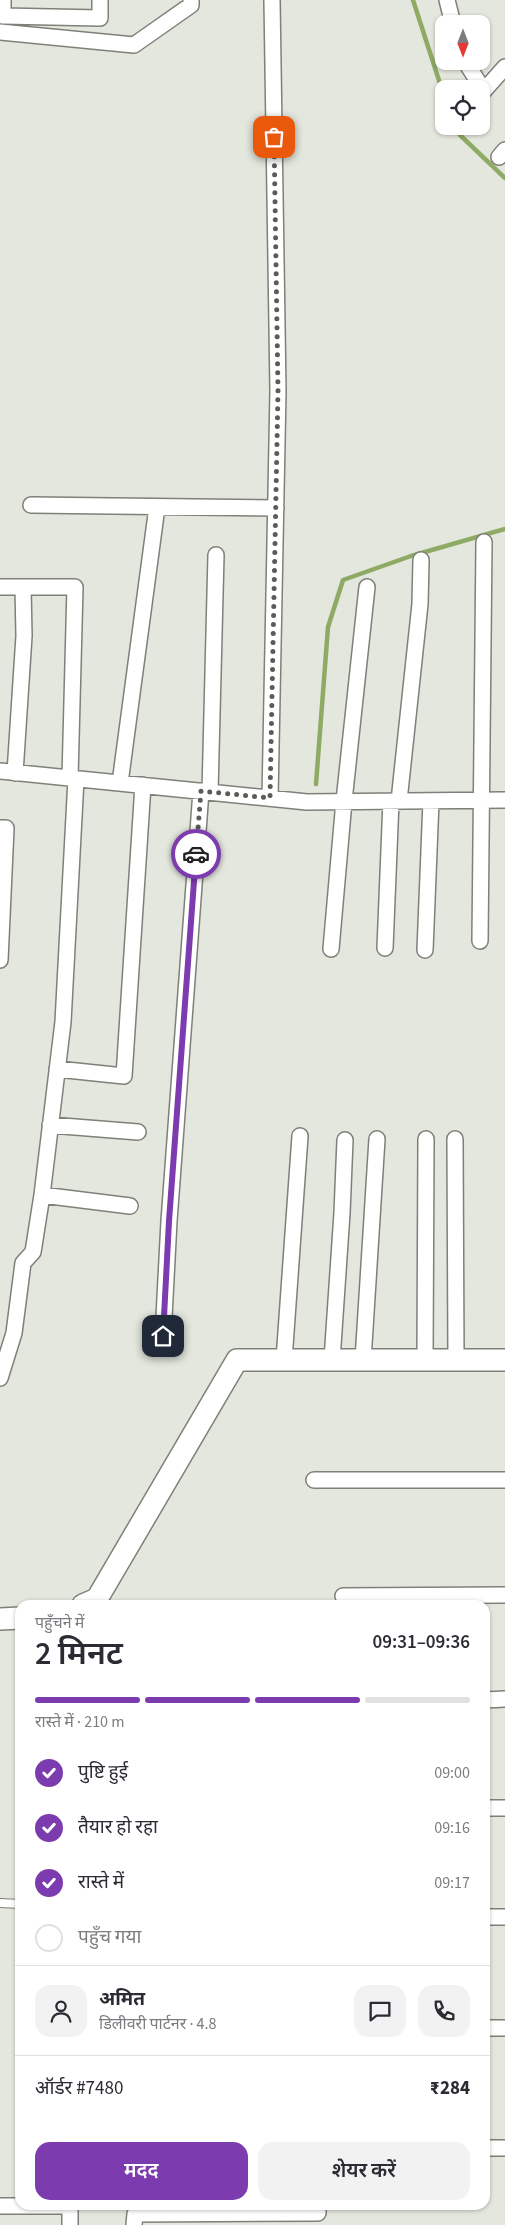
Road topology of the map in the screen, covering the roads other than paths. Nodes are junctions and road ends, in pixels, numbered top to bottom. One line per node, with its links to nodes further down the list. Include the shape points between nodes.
1 (3, 0): 2 (street, via 3,16 100,18)
2 (100, 0)
3 (191, 0): 7 (street, via 191,6 134,45)
4 (272, 0): 12 (street, via 278,391)
5 (447, 0): 6 (street)
6 (450, 15)
7 (0, 32)
8 (505, 67): 9 (street)
9 (490, 84)
10 (30, 505): 11 (street)
11 (157, 507): 12 (street); 21 (street)
12 (276, 508): 24 (street)
13 (484, 542): 26 (street)
14 (216, 555): 23 (street)
15 (421, 560): 29 (street, via 420,604)
16 (0, 587): 17 (street)
17 (23, 587): 19 (street, via 24,636); 20 (street, via 75,587)
18 (368, 587): 28 (street)
19 (7, 772): 20 (street)
20 (73, 778): 21 (street); 36 (street)
21 (120, 783): 22 (street)
22 (143, 785): 23 (street); 36 (street, via 124,1076)
23 (205, 791): 24 (street); 46 (street, via 170,1212)
24 (270, 798): 28 (street)
25 (431, 800): 26 (street); 29 (street); 34 (street)
26 (482, 800): 27 (street); 31 (street)
27 (505, 800)
28 (344, 801): 29 (street); 33 (street)
29 (395, 801): 32 (street)
30 (0, 828): 35 (street, via 6,828)
31 (480, 941)
32 (385, 948)
33 (331, 949)
34 (425, 950)
35 (0, 960)
36 (57, 1069): 37 (street)
37 (50, 1125): 38 (street); 44 (street)
38 (138, 1132)
39 (300, 1136): 47 (street)
40 (378, 1139): 49 (street)
41 (426, 1139): 50 (street)
42 (455, 1139): 51 (street)
43 (344, 1140): 48 (street)
44 (42, 1195): 45 (street); 53 (street, via 33,1252 23,1264 14,1333)
45 (130, 1206)
46 (163, 1336)
47 (284, 1360): 48 (street); 58 (street, via 237,1360)
48 (332, 1360): 49 (street)
49 (363, 1360): 50 (street)
50 (425, 1360): 51 (street)
51 (456, 1360): 52 (street)
52 (505, 1360)
53 (0, 1378)
54 (314, 1480): 55 (street)
55 (505, 1480)
56 (505, 1595): 57 (street)
57 (343, 1596)
58 (93, 1600)
59 (15, 1618): 60 (street)
60 (0, 1619)
61 (505, 1699): 62 (street)
62 (490, 1700)
63 (490, 1808): 64 (street)
64 (505, 1808)
65 (0, 1903): 66 (lane)
66 (15, 1904)
67 (490, 1917): 68 (street)
68 (505, 1917)
69 (490, 2028): 70 (street)
70 (505, 2028)
71 (490, 2148): 72 (street)
72 (505, 2148)
73 (0, 2206): 74 (street)
74 (15, 2206)
75 (70, 2210): 78 (street)
76 (318, 2210): 77 (street)
77 (298, 2219): 79 (street, via 135,2214)
78 (70, 2225)
79 (134, 2225)

